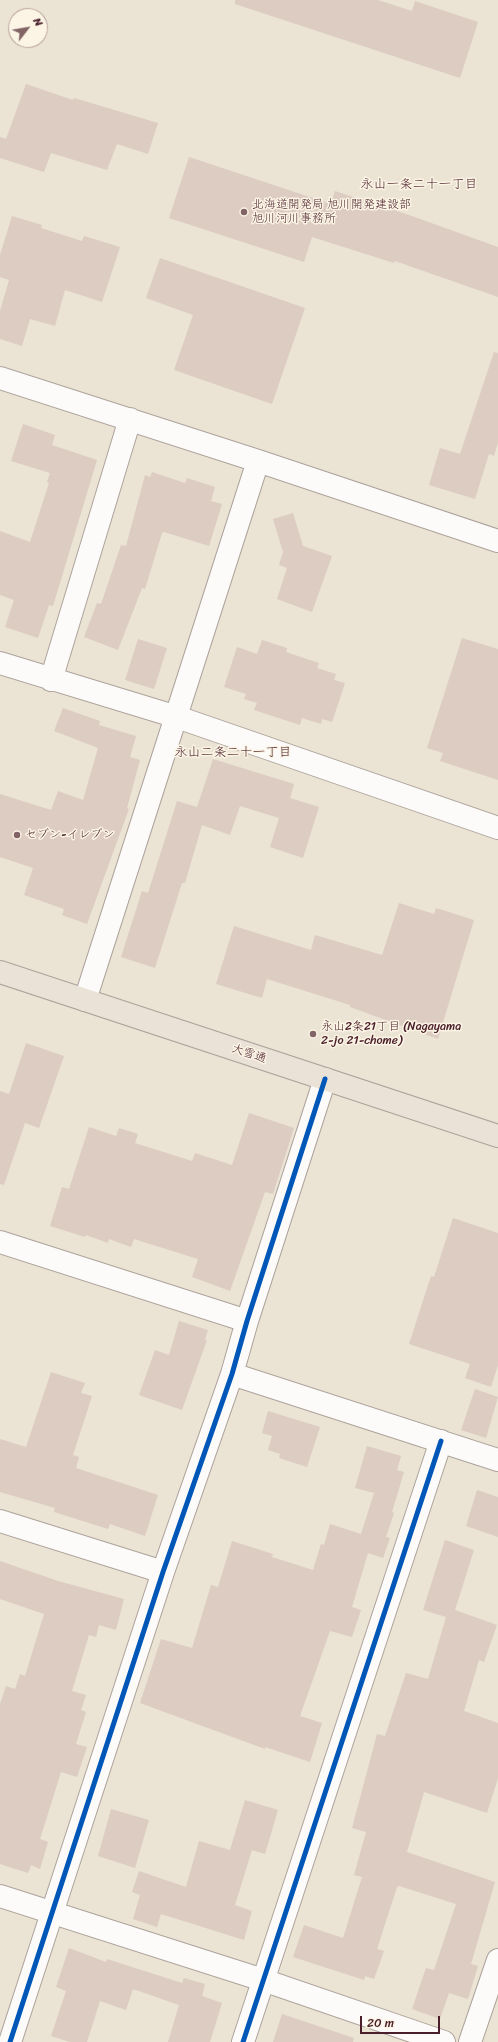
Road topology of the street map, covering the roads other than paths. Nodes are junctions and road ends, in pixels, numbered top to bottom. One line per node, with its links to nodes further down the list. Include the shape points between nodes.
1 (0, 378): 2 (street)
2 (130, 419): 3 (street); 6 (street)
3 (258, 461): 4 (street); 7 (street)
4 (498, 541)
5 (0, 663): 6 (street)
6 (52, 680): 7 (street)
7 (177, 717): 8 (street); 10 (street)
8 (498, 828)
9 (0, 972): 10 (highway, 大雪通)
10 (85, 1000): 11 (highway, 大雪通)
11 (325, 1080): 12 (highway, 大雪通); 14 (street)
12 (498, 1136)
13 (0, 1242): 14 (street)
14 (247, 1321): 15 (street)
15 (232, 1374): 16 (street); 19 (street)
16 (441, 1442): 17 (street); 23 (street)
17 (498, 1460)
18 (0, 1521): 19 (street)
19 (163, 1572): 21 (street)
20 (0, 1896): 21 (street)
21 (52, 1914): 23 (street); 24 (street)
22 (498, 1960): 27 (street)
23 (263, 1980): 25 (street); 26 (street)
24 (10, 2042)
25 (243, 2042)
26 (444, 2042)
27 (470, 2042)

